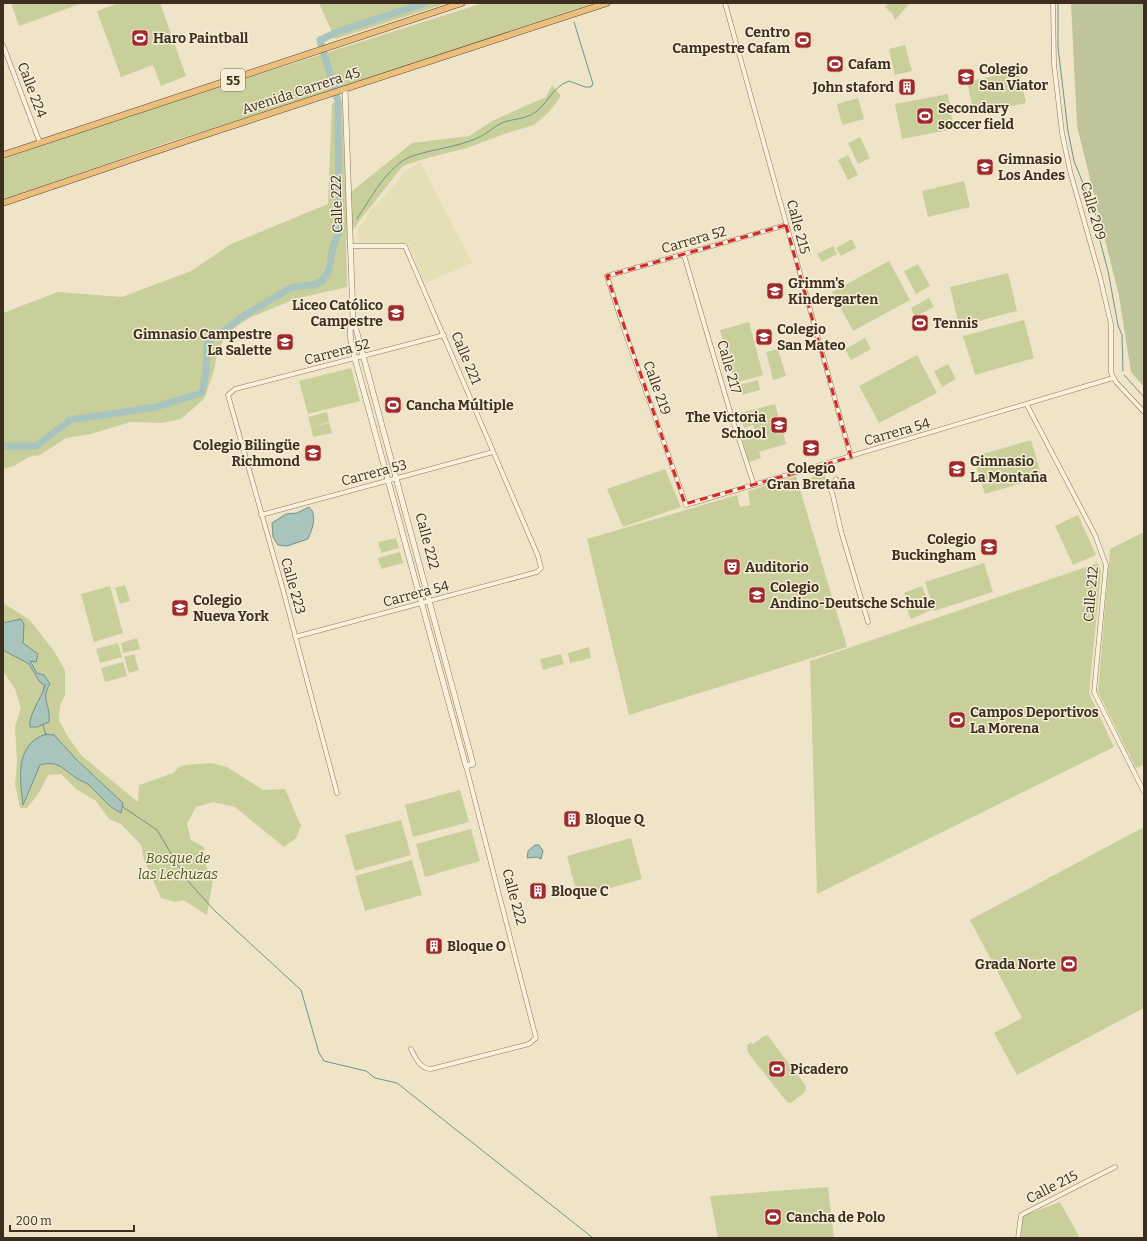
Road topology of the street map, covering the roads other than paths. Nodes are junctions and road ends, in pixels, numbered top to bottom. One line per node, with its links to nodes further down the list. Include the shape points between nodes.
1 (462, 3): 7 (highway, 55)
2 (607, 3): 6 (highway, Avenida Carrera 45)
3 (725, 3): 10 (street, Calle 215)
4 (1053, 3): 18 (street, Calle 209, via 1054,64 1062,133 1112,324)
5 (3, 45): 7 (street, Calle 224)
6 (345, 90): 9 (highway, Avenida Carrera 45); 11 (street, Calle 222)
7 (40, 143): 8 (highway, 55)
8 (3, 155)
9 (3, 203)
10 (786, 225): 12 (street, Carrera 52); 23 (street, Calle 215)
11 (350, 246): 14 (street, Calle 222); 15 (street, Calle 221, via 405,246)
12 (684, 255): 13 (street, Carrera 52); 27 (street, Calle 217)
13 (607, 276): 28 (street, Calle 219)
14 (353, 318): 16 (street, Calle 222); 17 (street, Calle 222, via 349,330)
15 (444, 334): 16 (street, Carrera 52); 22 (street, Calle 221)
16 (363, 357): 17 (street, Carrera 52); 24 (street, Calle 222)
17 (355, 359): 19 (street, Carrera 52); 26 (street, Calle 222)
18 (1112, 378): 20 (street, Carrera 54); 21 (street)
19 (235, 389): 29 (street, Calle 223, via 228,395 228,399)
20 (1027, 405): 23 (street, Carrera 54); 36 (street, Calle 212, via 1095,535 1104,558 1106,565 1094,692)
21 (1144, 412)
22 (493, 452): 24 (street, Carrera 53); 30 (street, Calle 221)
23 (851, 456): 27 (street, Carrera 54)
24 (397, 478): 26 (street, Carrera 53); 31 (street, Calle 222)
25 (836, 479): 33 (street, via 832,496)
26 (388, 481): 29 (street, Carrera 53); 32 (street, Calle 222)
27 (754, 485): 28 (street, Carrera 54)
28 (687, 505)
29 (261, 515): 34 (street, Calle 223)
30 (541, 568): 31 (street, Carrera 54, via 537,572)
31 (430, 600): 32 (street, Carrera 54); 35 (street, Calle 222, via 473,764)
32 (421, 603): 34 (street, Carrera 54); 35 (street, Calle 222)
33 (868, 622)
34 (295, 637): 37 (street, Calle 223)
35 (466, 766): 38 (street, Calle 222, via 537,1034 529,1044 431,1069 424,1068)
36 (1144, 792)
37 (336, 793)
38 (411, 1049)
39 (1115, 1167): 40 (street, Calle 215, via 1021,1215)
40 (1018, 1238)

